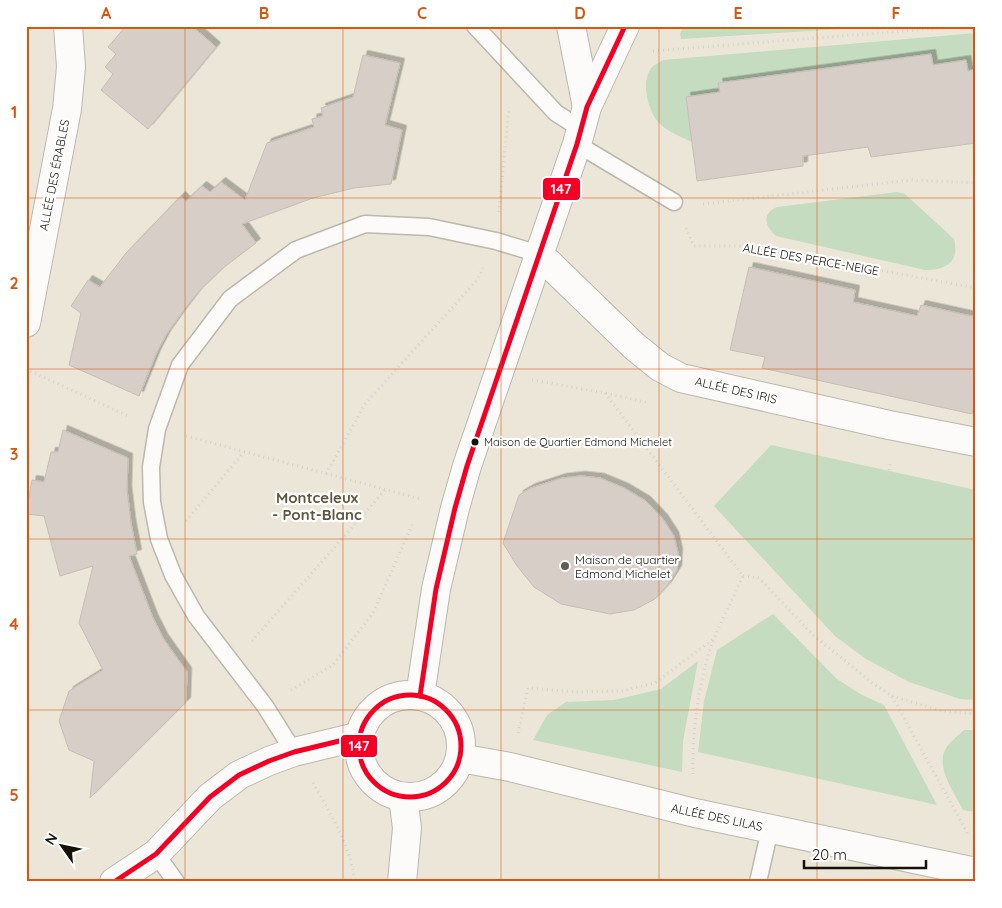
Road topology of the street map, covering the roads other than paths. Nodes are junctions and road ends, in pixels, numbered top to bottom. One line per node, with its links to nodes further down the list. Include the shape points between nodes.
1 (68, 26): 8 (street, ALLÉE DES ÉRABLES, via 71,67 67,109)
2 (475, 26): 5 (lane, via 556,113)
3 (571, 26): 5 (street)
4 (626, 26): 5 (street)
5 (582, 127): 6 (lane); 7 (street)
6 (674, 202)
7 (540, 254): 9 (street, ALLÉE DES IRIS, via 634,346 660,367 681,378); 10 (street, via 455,508 436,589); 12 (lane, via 429,227 365,224 296,250 230,299 180,365 157,429 152,467 152,502 159,539 173,575 196,616 265,706)
8 (26, 323)
9 (976, 442)
10 (420, 696): 11 (street, via 388,700 365,721); 13 (street, via 444,708 453,718 458,731)
11 (360, 736): 12 (street); 14 (street, via 359,750 368,776 390,794)
12 (294, 752): 16 (street, via 239,776 210,797)
13 (460, 758): 14 (street, via 446,784 418,797); 15 (street, ALLÉE DES LILAS)
14 (403, 797): 20 (street, via 407,828)
15 (770, 829): 17 (street, ALLÉE DES LILAS); 21 (lane)
16 (156, 854): 18 (street); 19 (lane)
17 (974, 875)
18 (114, 882)
19 (176, 882)
20 (402, 882)
21 (758, 882)

